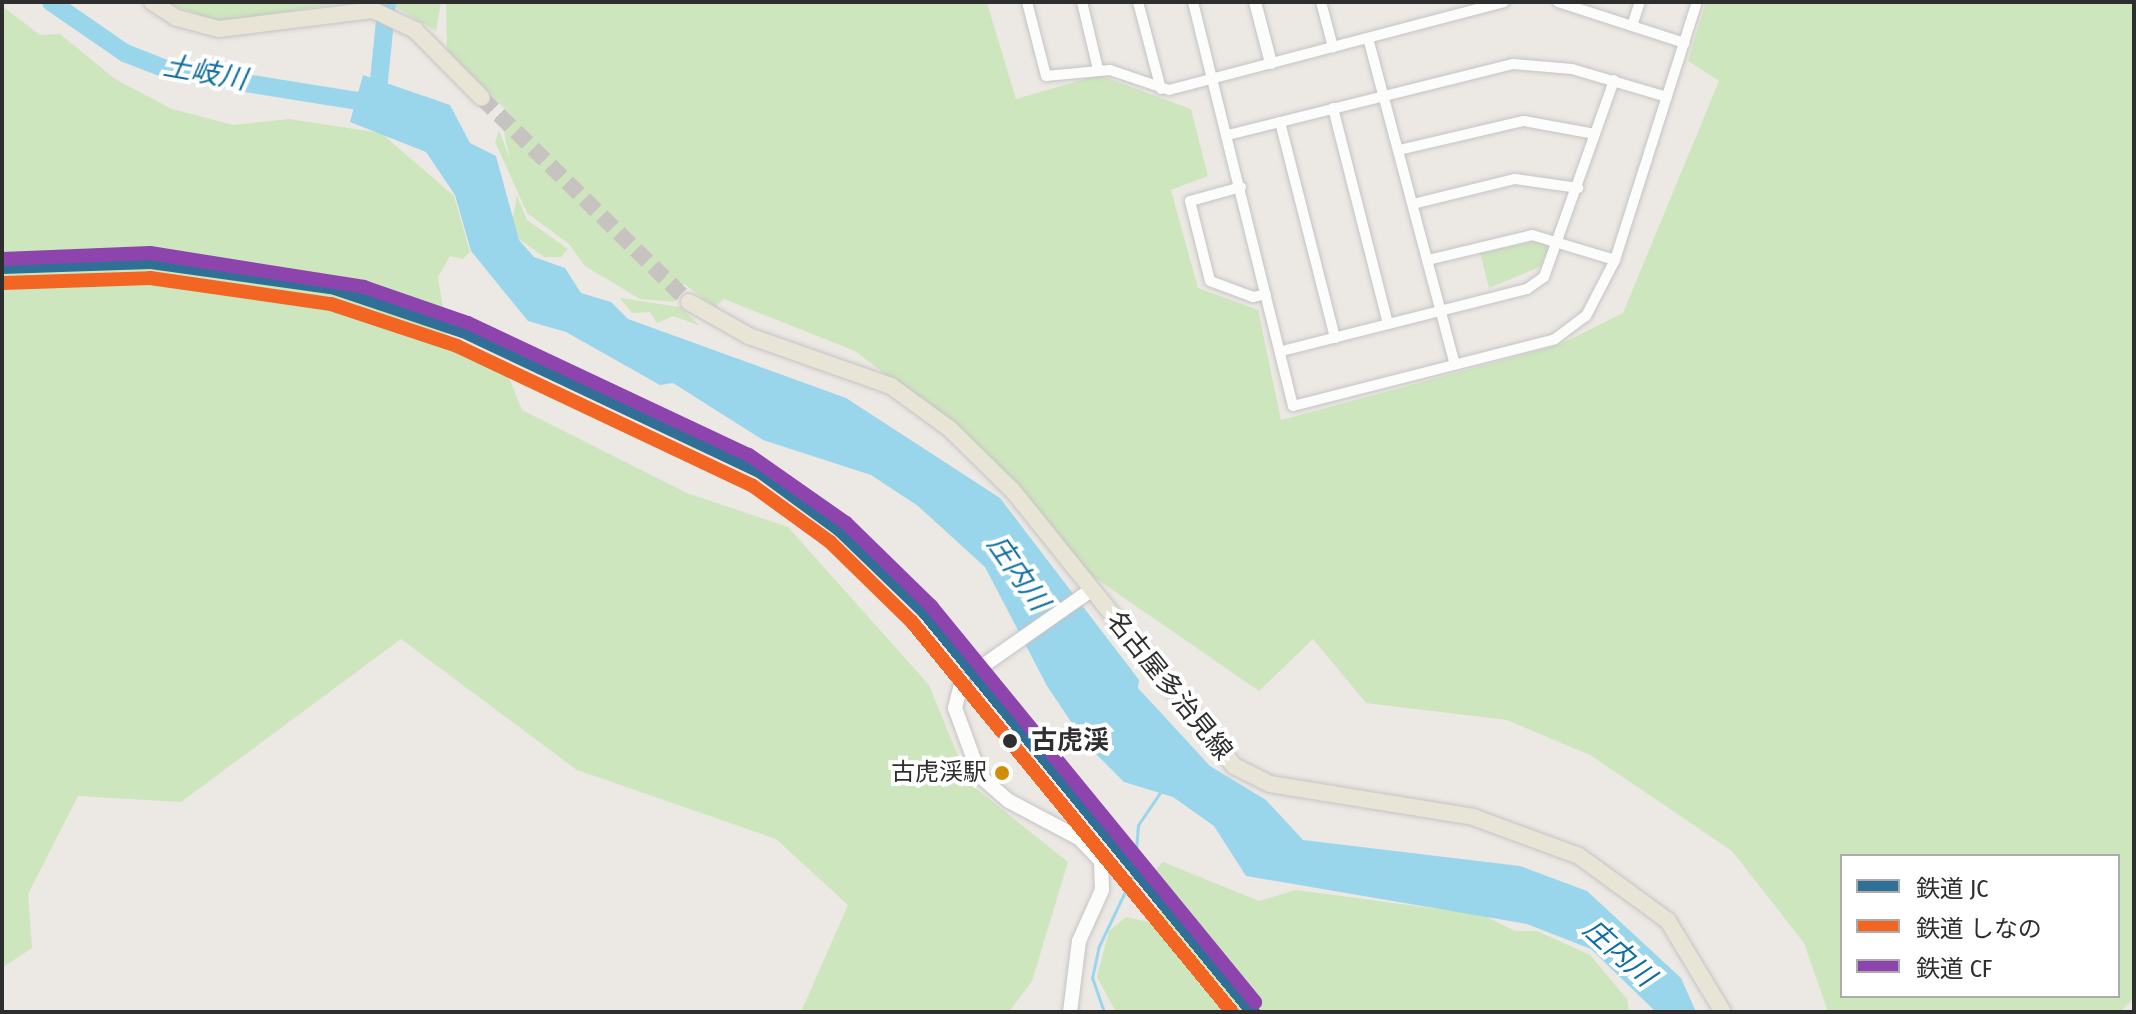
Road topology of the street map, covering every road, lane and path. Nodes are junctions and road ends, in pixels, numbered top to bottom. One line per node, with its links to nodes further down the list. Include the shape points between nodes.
1 (152, 2): 13 (main road, via 177,18 219,29)
2 (1027, 2): 19 (street, via 1046,76)
3 (1082, 2): 19 (street)
4 (1138, 2): 22 (street)
5 (1193, 2): 20 (street)
6 (1255, 2): 18 (street)
7 (1321, 2): 17 (street)
8 (1504, 2): 15 (street)
9 (1558, 2): 12 (street)
10 (1640, 2): 14 (street)
11 (1697, 2): 16 (street)
12 (1584, 6): 14 (street)
13 (364, 7): 25 (main road, via 395,17)
14 (1632, 26): 16 (street)
15 (1368, 38): 17 (street); 23 (street)
16 (1684, 43): 24 (street)
17 (1333, 47): 18 (street)
18 (1271, 63): 20 (street)
19 (1098, 69): 22 (street)
20 (1213, 79): 22 (street); 29 (street)
21 (1614, 80): 23 (street, via 1553,65 1513,64); 24 (street); 28 (street)
22 (1161, 89)
23 (1385, 94): 26 (street); 30 (street)
24 (1667, 97): 36 (street)
25 (482, 98)
26 (1333, 108): 27 (street); 40 (street)
27 (1280, 122): 29 (street); 41 (street)
28 (1595, 134): 30 (street, via 1524,121); 32 (street)
29 (1228, 135): 31 (street)
30 (1399, 150): 33 (street)
31 (1241, 187): 37 (street); 37 (street, via 1190,201 1210,281 1253,297)
32 (1578, 188): 33 (street, via 1515,179); 34 (street)
33 (1413, 204): 35 (street)
34 (1560, 243): 35 (street, via 1521,235); 36 (street); 39 (street, via 1544,277 1527,289)
35 (1428, 260): 39 (street)
36 (1615, 260): 43 (street, via 1600,297 1572,328)
37 (1266, 294): 42 (street)
38 (689, 302): 44 (main road, 名古屋多治見線, via 731,328 907,395 994,470)
39 (1441, 311): 40 (street); 43 (street)
40 (1388, 324): 41 (street)
41 (1335, 338): 42 (street)
42 (1282, 351): 43 (street, via 1293,406)
43 (1455, 365)
44 (1087, 593): 45 (main road); 48 (main road, 名古屋多治見線, via 1234,766 1270,784 1473,817 1579,856 1668,921)
45 (989, 662)
46 (962, 680): 47 (main road, via 955,708 980,776 1009,801 1079,838 1101,861 1102,890 1079,941)
47 (1070, 1012)
48 (1723, 1012)

